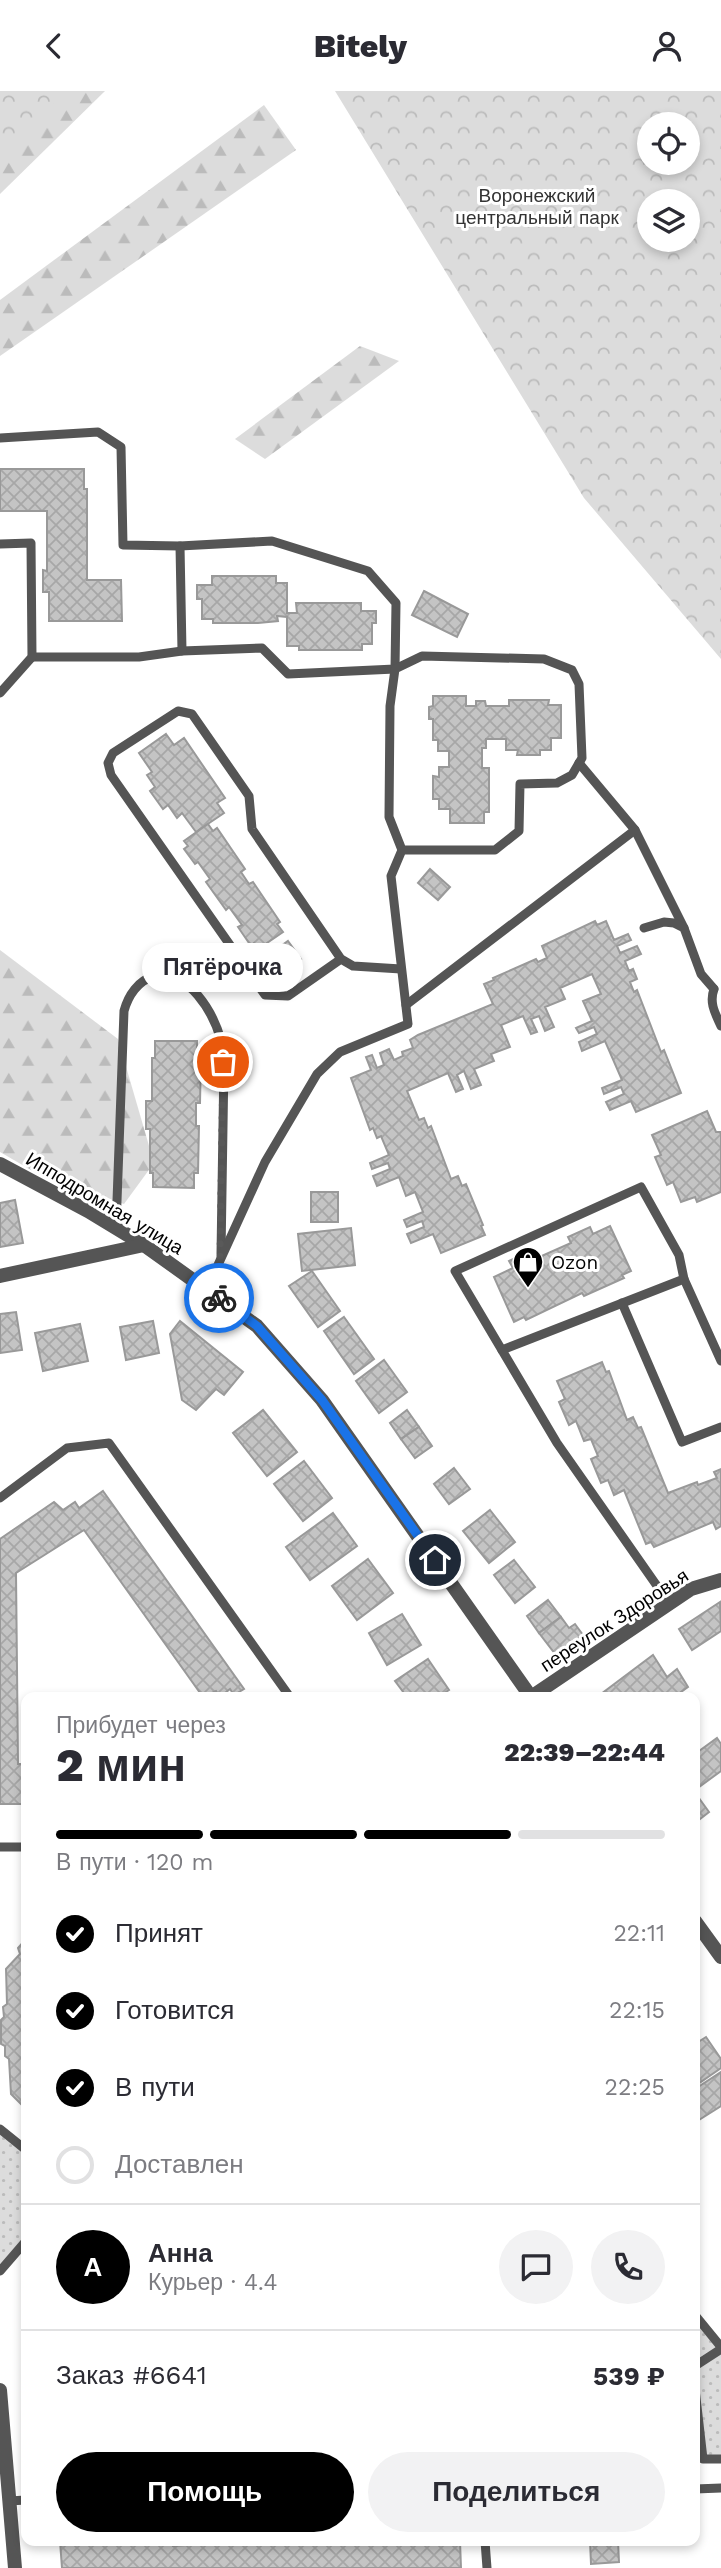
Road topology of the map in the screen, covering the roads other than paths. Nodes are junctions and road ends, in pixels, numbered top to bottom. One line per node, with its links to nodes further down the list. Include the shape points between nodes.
1 (0, 438): 3 (lane, via 98,432 121,447 123,545)
2 (0, 544): 5 (lane, via 32,543)
3 (180, 545): 4 (lane); 6 (lane, via 272,541 368,571 396,603)
4 (182, 651): 5 (lane, via 139,657); 6 (lane, via 262,648 288,674)
5 (32, 657): 7 (lane)
6 (395, 669): 8 (lane, via 422,656 544,659 572,670 579,684); 10 (lane, via 389,817)
7 (0, 693)
8 (579, 763): 9 (lane); 10 (lane, via 572,775 557,783 520,784 519,831 495,850)
9 (635, 829): 12 (lane); 16 (lane)
10 (402, 850): 14 (lane, via 391,876)
11 (644, 927): 12 (lane, via 664,922)
12 (684, 928): 15 (lane, via 701,974)
13 (341, 959): 13 (lane, via 288,996 265,995 111,775 108,763 113,753 178,711 192,714 249,796 252,829); 14 (lane, via 353,966)
14 (401, 969): 16 (lane)
15 (717, 987): 17 (lane, via 711,997)
16 (406, 1005): 21 (lane, via 408,1024 340,1052 317,1074 265,1163)
17 (721, 1027)
18 (0, 1164): 19 (street, Ипподромная улица)
19 (116, 1228): 20 (street, Ипподромная улица); 21 (lane, via 124,1011 131,994 148,978 176,977 195,992 222,1041)
20 (144, 1245): 22 (street); 24 (street, Ипподромная улица)
21 (220, 1259): 24 (lane)
22 (0, 1276)
23 (684, 1279): 25 (lane); 26 (lane, via 679,1255 641,1187 455,1271); 27 (lane)
24 (207, 1289): 33 (street, Ипподромная улица, via 257,1326 322,1400)
25 (622, 1303): 26 (lane); 28 (lane, via 682,1442)
26 (502, 1350): 31 (lane, via 557,1443)
27 (721, 1361)
28 (721, 1427)
29 (0, 1498): 32 (lane, via 67,1448 109,1443)
30 (721, 1580): 31 (street, переулок Здоровья, via 691,1588)
31 (669, 1603): 34 (street, переулок Здоровья)
32 (286, 1692)
33 (527, 1692)
34 (538, 1692)
35 (0, 1847): 36 (lane)
36 (21, 1847)
37 (700, 1928): 38 (street)
38 (721, 1957)
39 (0, 2129): 40 (lane)
40 (21, 2146)
41 (21, 2247): 42 (lane)
42 (0, 2271)
43 (700, 2321): 44 (lane)
44 (721, 2348): 45 (lane)
45 (700, 2363)
46 (0, 2390): 48 (street)
47 (700, 2433): 49 (lane, via 703,2459)
48 (2, 2446): 53 (street)
49 (721, 2459)
50 (700, 2489): 51 (lane)
51 (721, 2489)
52 (21, 2500): 53 (lane)
53 (9, 2501): 55 (street)
54 (485, 2546): 56 (lane)
55 (15, 2568)
56 (487, 2568)

